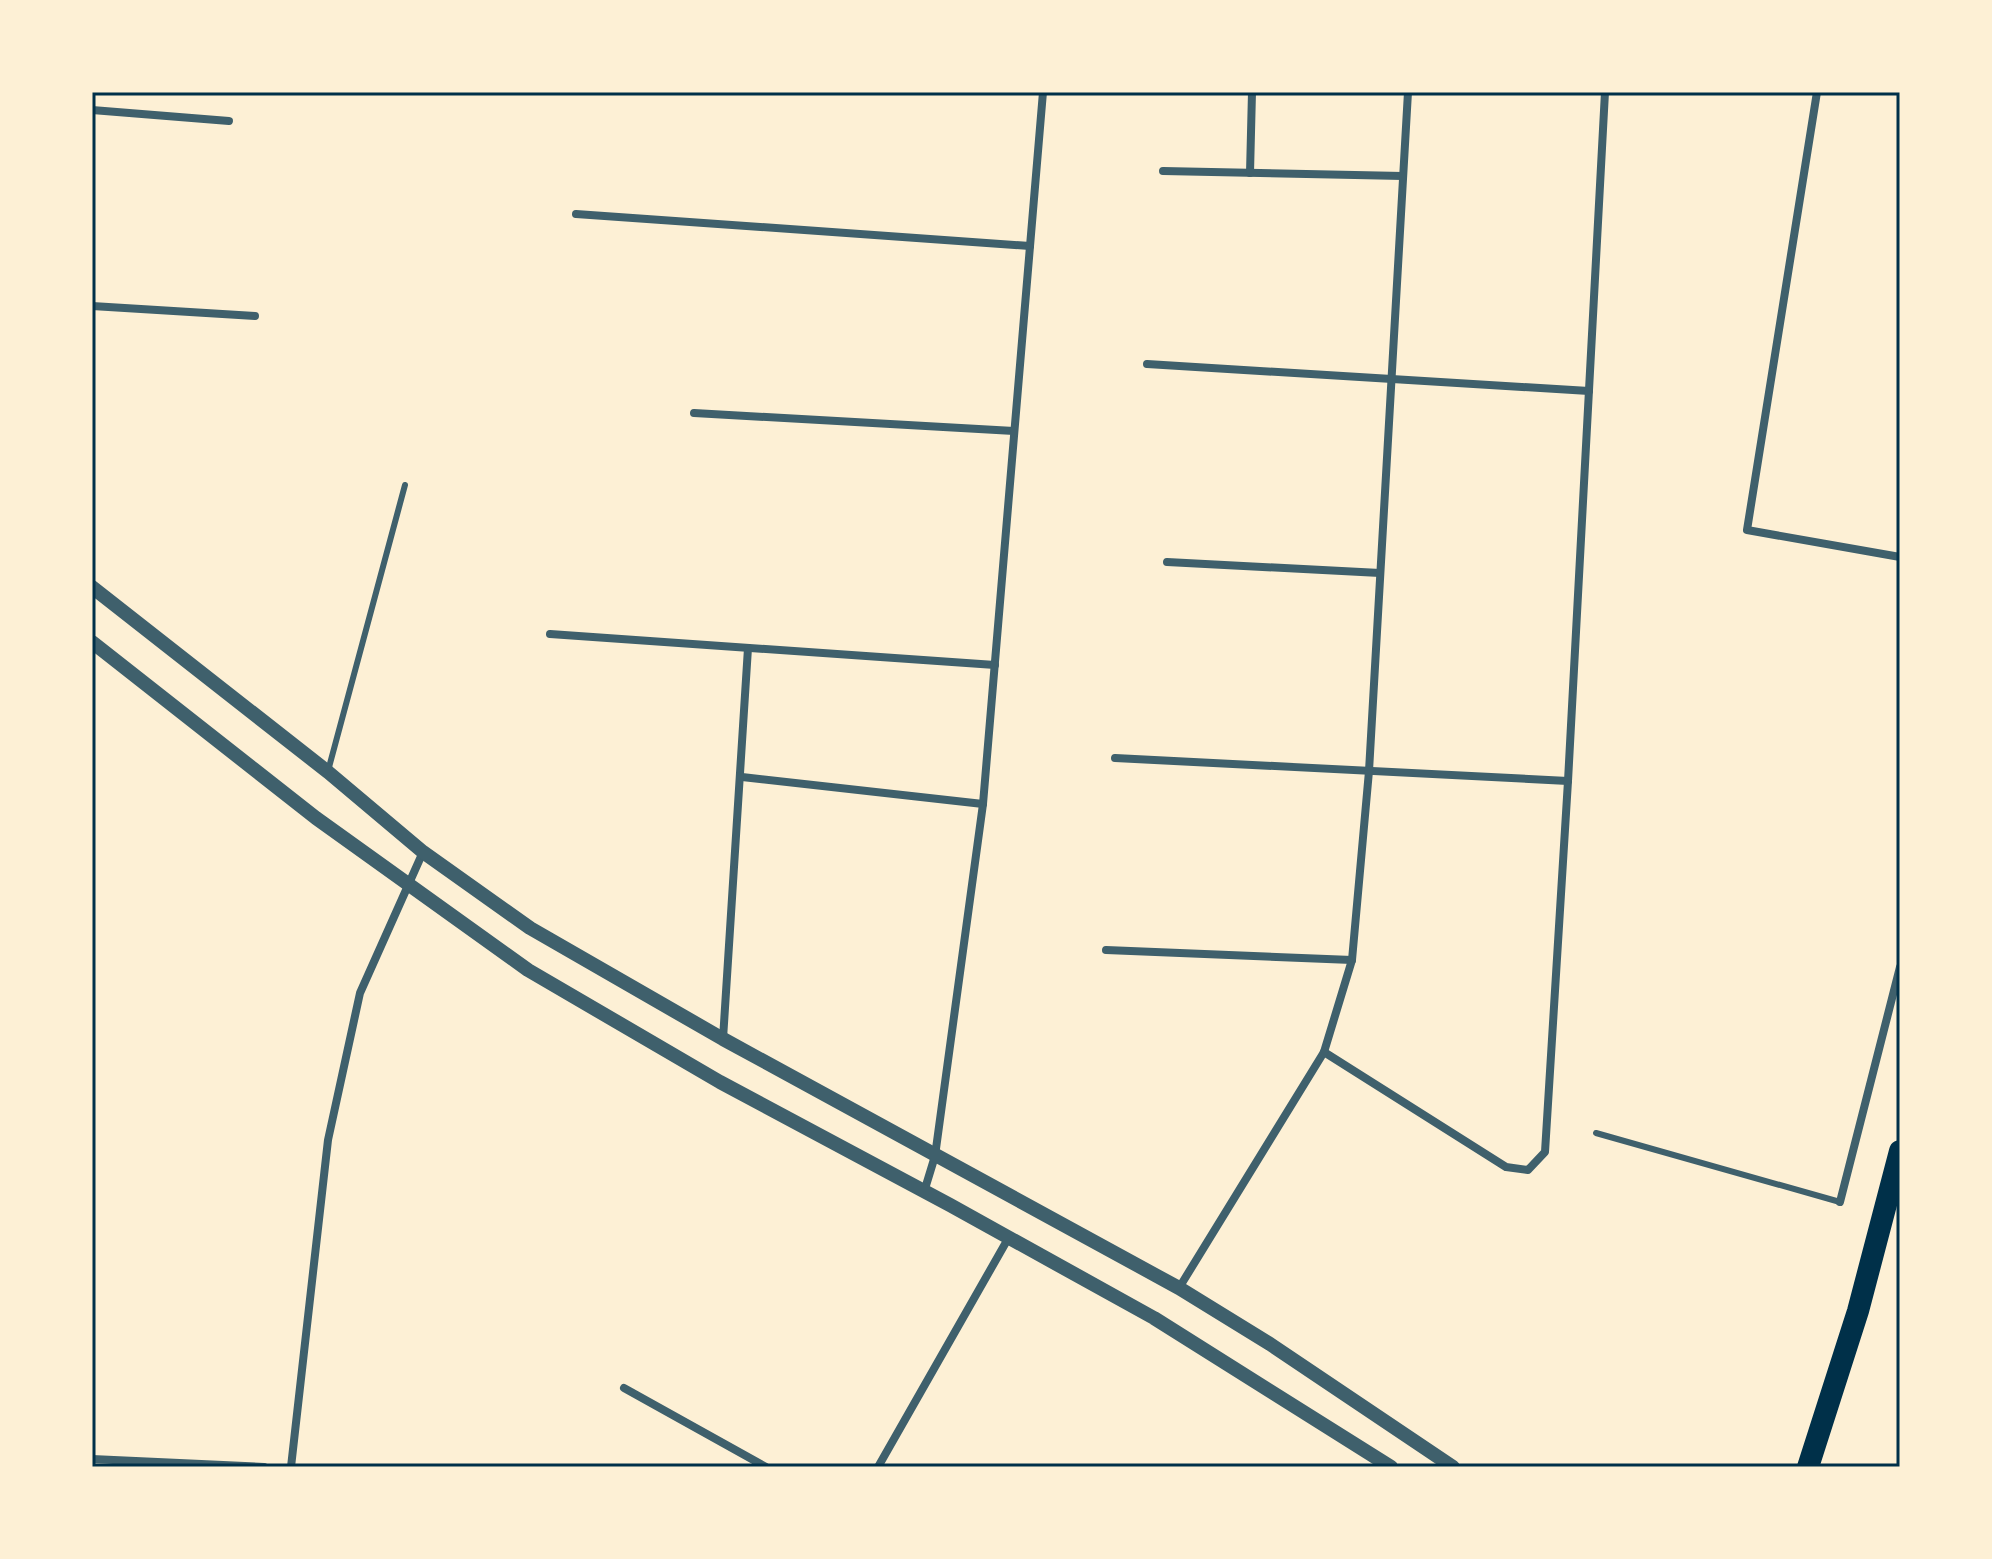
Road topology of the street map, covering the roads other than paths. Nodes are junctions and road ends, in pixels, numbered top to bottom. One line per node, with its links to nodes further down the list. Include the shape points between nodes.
1 (1043, 92): 12 (street)
2 (1252, 92): 9 (street)
3 (1408, 92): 10 (street)
4 (1605, 92): 17 (street)
5 (1817, 92): 21 (street, via 1747,530)
6 (92, 110): 7 (street)
7 (229, 121)
8 (1163, 171): 9 (street)
9 (1250, 173): 10 (street)
10 (1403, 176): 16 (street)
11 (576, 214): 12 (street)
12 (1030, 246): 19 (street)
13 (92, 306): 14 (street)
14 (255, 316)
15 (1147, 364): 16 (street)
16 (1391, 379): 17 (street); 23 (street)
17 (1589, 391): 33 (street)
18 (694, 413): 19 (street)
19 (1014, 431): 28 (street)
20 (405, 485): 31 (lane)
21 (1900, 557)
22 (1167, 562): 23 (street)
23 (1380, 573): 30 (street)
24 (92, 587): 31 (street)
25 (550, 634): 27 (street)
26 (92, 642): 36 (street)
27 (748, 648): 28 (street); 32 (street)
28 (995, 665): 34 (street)
29 (1115, 758): 30 (street)
30 (1369, 771): 33 (street); 38 (street)
31 (328, 772): 35 (street)
32 (742, 777): 34 (street); 40 (street)
33 (1568, 781): 41 (street, via 1545,1152 1528,1170 1506,1167)
34 (983, 804): 44 (street)
35 (423, 852): 36 (street); 40 (street, via 530,928)
36 (407, 885): 45 (street, via 528,970); 52 (street, via 360,993 328,1140)
37 (1106, 950): 38 (street)
38 (1352, 960): 41 (street)
39 (1900, 967): 46 (street)
40 (723, 1039): 44 (street)
41 (1324, 1052): 48 (street)
42 (1596, 1133): 46 (lane)
43 (1900, 1151): 57 (highway, via 1858,1311)
44 (935, 1156): 45 (street); 48 (street)
45 (924, 1192): 47 (street)
46 (1840, 1202)
47 (1009, 1237): 54 (street); 55 (street, via 1154,1318)
48 (1179, 1288): 56 (street)
49 (624, 1388): 53 (street)
50 (92, 1459): 51 (street)
51 (264, 1467)
52 (291, 1467)
53 (766, 1467)
54 (878, 1467)
55 (1391, 1467)
56 (1453, 1467)
57 (1808, 1467)

